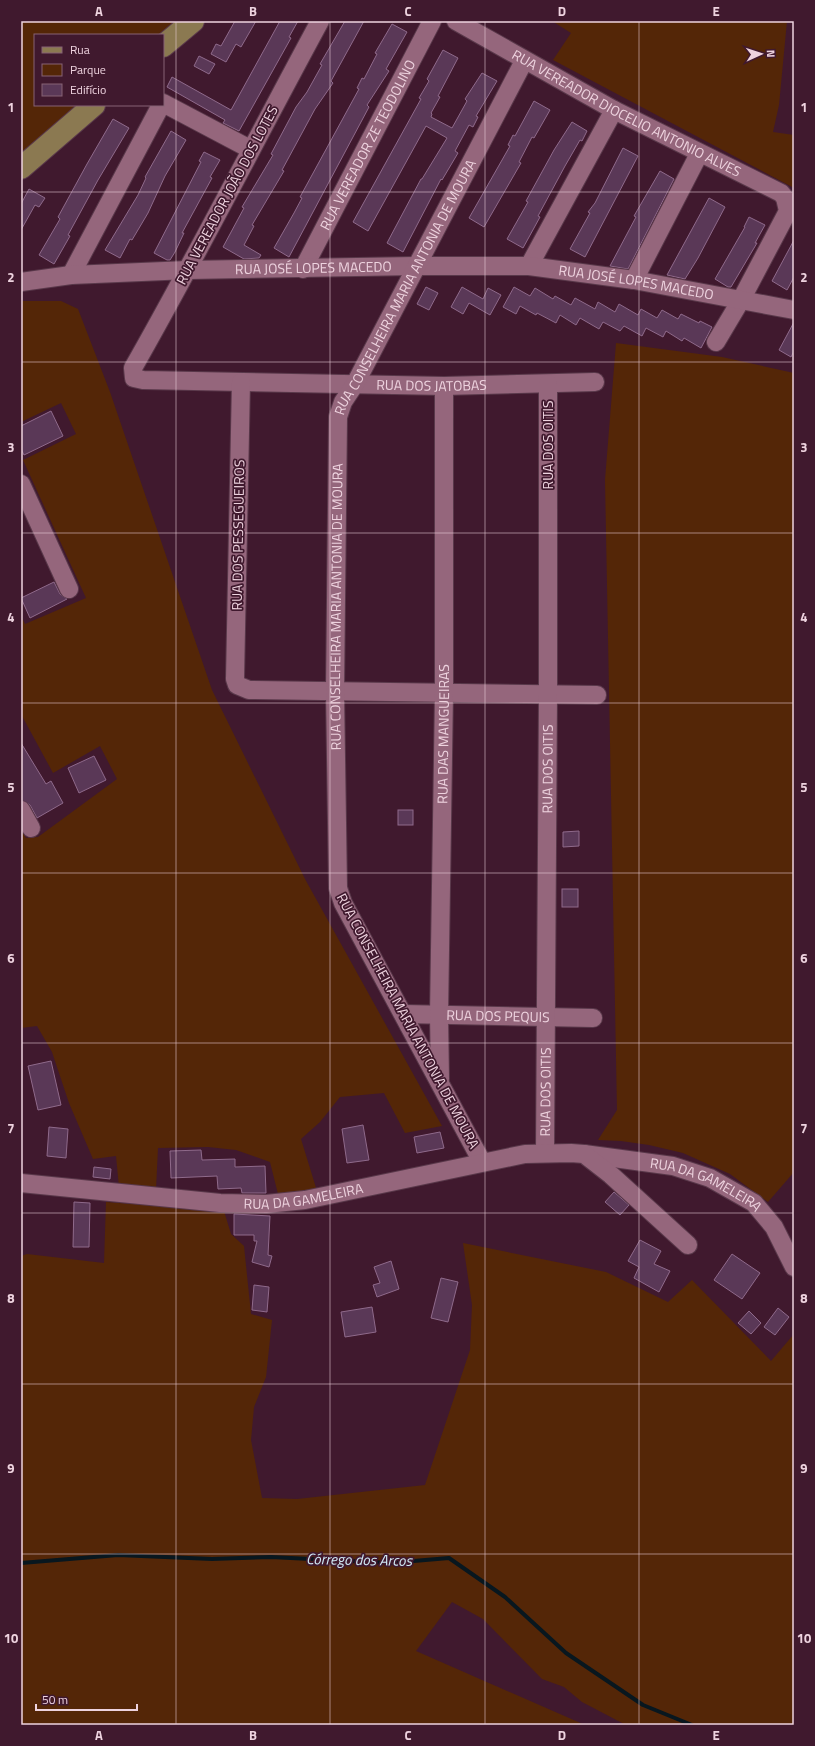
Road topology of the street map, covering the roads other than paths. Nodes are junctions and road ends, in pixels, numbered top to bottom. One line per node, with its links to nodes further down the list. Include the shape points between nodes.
1 (193, 21): 5 (main road)
2 (320, 21): 11 (street, RUA VEREADOR JOÃO DOS LOTES)
3 (432, 21): 16 (street, RUA VEREADOR ZE TEODOLINO)
4 (456, 21): 6 (street, RUA VEREADOR DIOCELIO ANTONIO ALVES)
5 (164, 45)
6 (524, 61): 10 (street, RUA VEREADOR DIOCELIO ANTONIO ALVES); 14 (street, RUA CONSELHEIRA MARIA ANTONIA DE MOURA)
7 (164, 105): 11 (street)
8 (93, 106): 13 (main road)
9 (161, 106): 18 (street)
10 (614, 110): 12 (street, RUA VEREADOR DIOCELIO ANTONIO ALVES); 15 (street)
11 (250, 149): 17 (street, RUA VEREADOR JOÃO DOS LOTES)
12 (699, 154): 19 (street); 21 (street, RUA VEREADOR DIOCELIO ANTONIO ALVES, via 781,193 785,198 788,211)
13 (21, 168)
14 (415, 266): 15 (street, RUA JOSÉ LOPES MACEDO); 16 (street, RUA JOSÉ LOPES MACEDO); 27 (street, RUA CONSELHEIRA MARIA ANTONIA DE MOURA)
15 (529, 266): 19 (street, RUA JOSÉ LOPES MACEDO)
16 (303, 269): 17 (street, RUA JOSÉ LOPES MACEDO)
17 (188, 270): 18 (street, RUA JOSÉ LOPES MACEDO); 24 (street, RUA VEREADOR JOÃO DOS LOTES)
18 (72, 275): 20 (street, RUA JOSÉ LOPES MACEDO)
19 (634, 280): 21 (street, RUA JOSÉ LOPES MACEDO)
20 (21, 282)
21 (741, 300): 22 (street, RUA JOSÉ LOPES MACEDO); 23 (street)
22 (794, 310)
23 (716, 342)
24 (134, 368): 25 (street, RUA DOS JATOBAS, via 132,374 138,380)
25 (241, 382): 27 (street, RUA DOS JATOBAS); 32 (street, RUA DOS PESSEGUEIROS, via 235,679 239,687 249,690)
26 (595, 382): 28 (street, RUA DOS JATOBAS)
27 (355, 384): 29 (street, RUA DOS JATOBAS); 32 (street, RUA CONSELHEIRA MARIA ANTONIA DE MOURA, via 343,402 338,417)
28 (548, 384): 29 (street, RUA DOS JATOBAS); 34 (street, RUA DOS OITIS)
29 (444, 386): 33 (street, RUA DAS MANGUEIRAS)
30 (21, 484): 31 (street)
31 (69, 589)
32 (336, 692): 33 (street); 38 (street, RUA CONSELHEIRA MARIA ANTONIA DE MOURA, via 338,888 343,903)
33 (444, 693): 34 (street); 39 (street, RUA DAS MANGUEIRAS)
34 (548, 694): 35 (street); 40 (street, RUA DOS OITIS)
35 (597, 694)
36 (21, 810): 37 (street)
37 (31, 828)
38 (404, 1014): 39 (street, RUA DOS PEQUIS); 42 (street, RUA CONSELHEIRA MARIA ANTONIA DE MOURA)
39 (439, 1015): 40 (street, RUA DOS PEQUIS); 42 (street, RUA DAS MANGUEIRAS)
40 (547, 1017): 41 (street, RUA DOS PEQUIS); 43 (street, RUA DOS OITIS)
41 (592, 1018)
42 (440, 1083): 45 (street, RUA CONSELHEIRA MARIA ANTONIA DE MOURA)
43 (545, 1153): 44 (street, RUA DA GAMELEIRA); 45 (street, RUA DA GAMELEIRA)
44 (584, 1154): 47 (street); 48 (street, RUA DA GAMELEIRA, via 673,1166 710,1178 754,1203 774,1227)
45 (482, 1162): 46 (street, RUA DA GAMELEIRA, via 304,1200 266,1204 220,1203)
46 (21, 1183)
47 (688, 1245)
48 (794, 1267)

